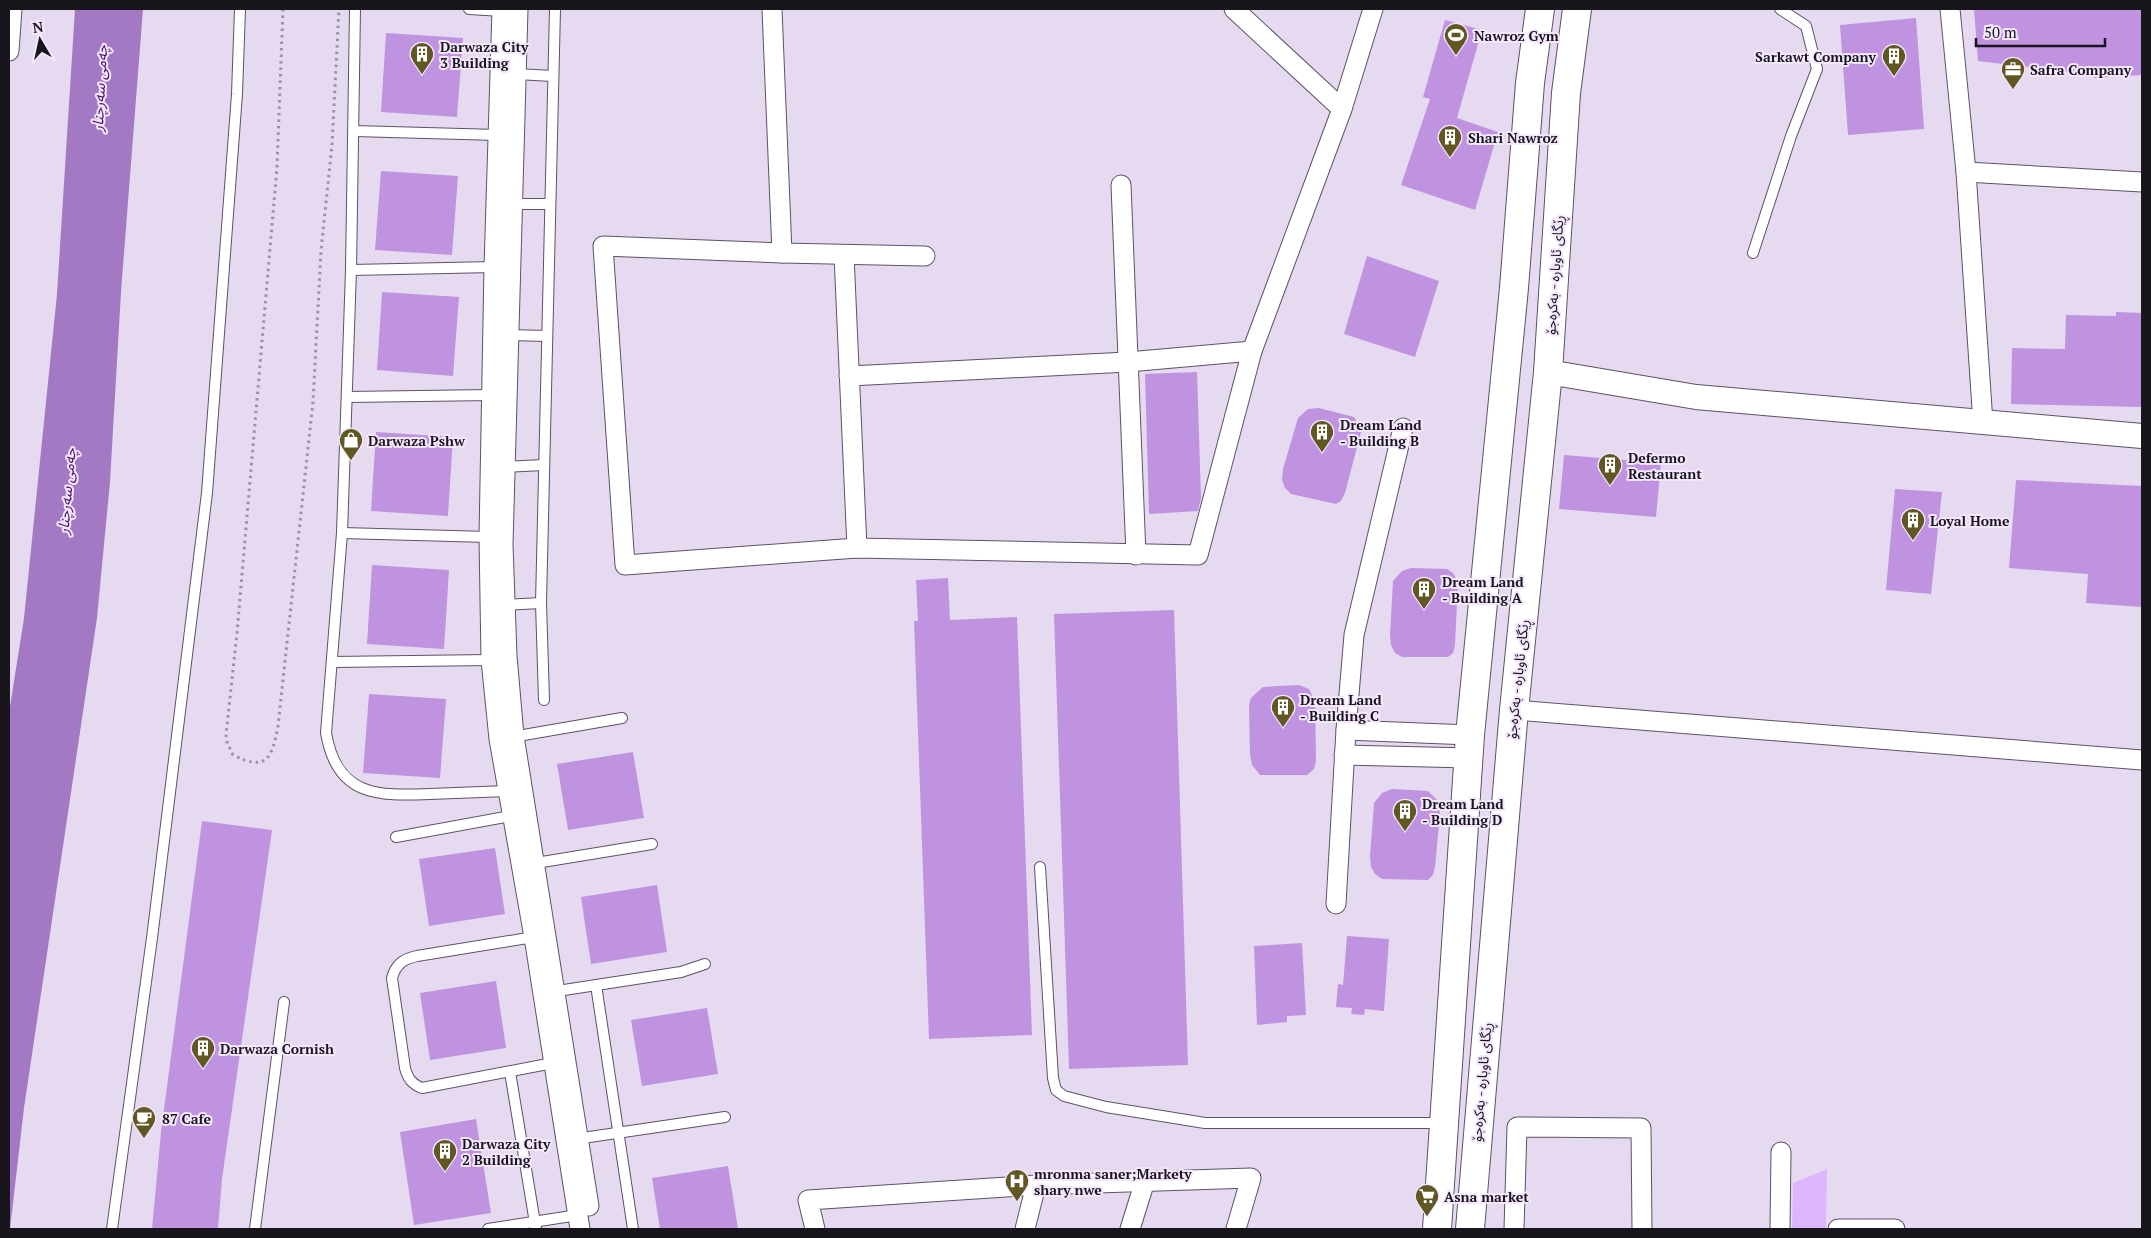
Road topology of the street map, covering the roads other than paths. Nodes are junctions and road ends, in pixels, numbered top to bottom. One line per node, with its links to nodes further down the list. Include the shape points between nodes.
1 (12, 9): 14 (street)
2 (240, 9): 86 (lane, via 237,94 207,493)
3 (355, 9): 18 (lane)
4 (469, 9): 5 (lane)
5 (507, 9): 15 (street); 19 (street)
6 (555, 9): 16 (lane)
7 (772, 9): 25 (street)
8 (1234, 9): 17 (street)
9 (1373, 9): 17 (street)
10 (1540, 9): 57 (main road, via 1530,83 1514,288)
11 (1577, 9): 35 (main road, ڕێگای ئاوبارە - بەکرەجۆ, via 1566,93)
12 (1780, 9): 26 (lane, via 1806,26 1816,69)
13 (1950, 9): 20 (street)
14 (9, 51)
15 (516, 74): 16 (lane); 23 (street)
16 (553, 76): 24 (lane)
17 (1342, 109): 33 (street)
18 (354, 131): 19 (lane); 30 (lane)
19 (498, 135): 29 (street)
20 (1966, 172): 21 (street); 39 (street)
21 (2142, 182)
22 (1121, 185): 34 (street)
23 (511, 204): 24 (lane); 31 (street)
24 (550, 204): 32 (lane)
25 (782, 253): 27 (street); 46 (street, via 603,246 625,565)
26 (1753, 253)
27 (844, 255): 28 (street); 36 (street)
28 (925, 256)
29 (494, 267): 30 (lane); 37 (street)
30 (351, 270): 38 (lane)
31 (508, 335): 32 (lane); 43 (street)
32 (547, 336): 42 (lane)
33 (1252, 351): 34 (street); 47 (street, via 1198,555)
34 (1128, 362): 36 (street); 47 (street)
35 (1548, 372): 39 (street, via 1696,397); 53 (main road, ڕێگای ئاوبارە - بەکرەجۆ)
36 (849, 376): 46 (street)
37 (492, 396): 38 (lane); 45 (street)
38 (347, 397): 44 (lane)
39 (1983, 423): 41 (street)
40 (1403, 428): 55 (street, via 1354,635)
41 (2142, 436)
42 (544, 466): 43 (lane); 48 (lane)
43 (505, 467): 49 (street)
44 (342, 533): 45 (lane); 51 (lane)
45 (490, 537): 50 (street)
46 (857, 548): 47 (street)
47 (1136, 555)
48 (542, 603): 49 (lane); 52 (lane)
49 (505, 605): 56 (street)
50 (491, 660): 51 (lane); 56 (street)
51 (332, 662): 60 (lane, via 326,733 333,758 348,779 384,795)
52 (544, 700)
53 (1514, 710): 59 (street); 79 (main road, ڕێگای ئاوبارە - بەکرەجۆ)
54 (622, 718): 56 (lane)
55 (1346, 730): 57 (street); 58 (street)
56 (506, 738): 60 (street); 64 (street)
57 (1470, 747): 58 (street); 76 (main road)
58 (1344, 755): 66 (street)
59 (2142, 760)
60 (507, 791): 61 (street)
61 (511, 816): 62 (lane); 67 (street)
62 (396, 837)
63 (652, 844): 64 (lane)
64 (536, 863): 70 (street)
65 (1040, 867): 76 (lane, via 1052,1078 1056,1090 1064,1096 1106,1107 1205,1123)
66 (1336, 904)
67 (534, 937): 70 (street); 73 (lane, via 408,958 394,969 392,978 405,1068 413,1084 431,1087)
68 (704, 964): 69 (lane, via 681,972)
69 (596, 985): 70 (lane); 75 (lane)
70 (549, 992): 72 (street); 77 (street)
71 (284, 1002): 87 (lane)
72 (553, 1063): 73 (lane); 77 (street)
73 (510, 1072): 85 (lane)
74 (725, 1117): 75 (lane)
75 (618, 1133): 77 (lane); 90 (lane)
76 (1444, 1135): 79 (main road, via 1447,1157 1456,1163 1468,1162); 82 (main road)
77 (572, 1140): 84 (street); 89 (street)
78 (1781, 1152): 97 (street)
79 (1475, 1155): 83 (main road, ڕێگای ئاوبارە - بەکرەجۆ)
80 (1145, 1182): 81 (street); 93 (street); 94 (street, via 1251,1178)
81 (1036, 1185): 91 (street, via 808,1200); 92 (street)
82 (1438, 1216): 83 (main road, via 1445,1192 1453,1189 1460,1191)
83 (1470, 1218)
84 (579, 1222): 85 (lane)
85 (535, 1226): 88 (lane)
86 (112, 1229)
87 (255, 1229)
88 (488, 1229)
89 (592, 1229)
90 (634, 1229)
91 (816, 1229)
92 (1025, 1229)
93 (1130, 1229)
94 (1236, 1229)
95 (1514, 1229): 96 (street, via 1517,1127 1641,1128)
96 (1642, 1229)
97 (1780, 1229)
98 (1838, 1229): 99 (street)
99 (1895, 1229)

